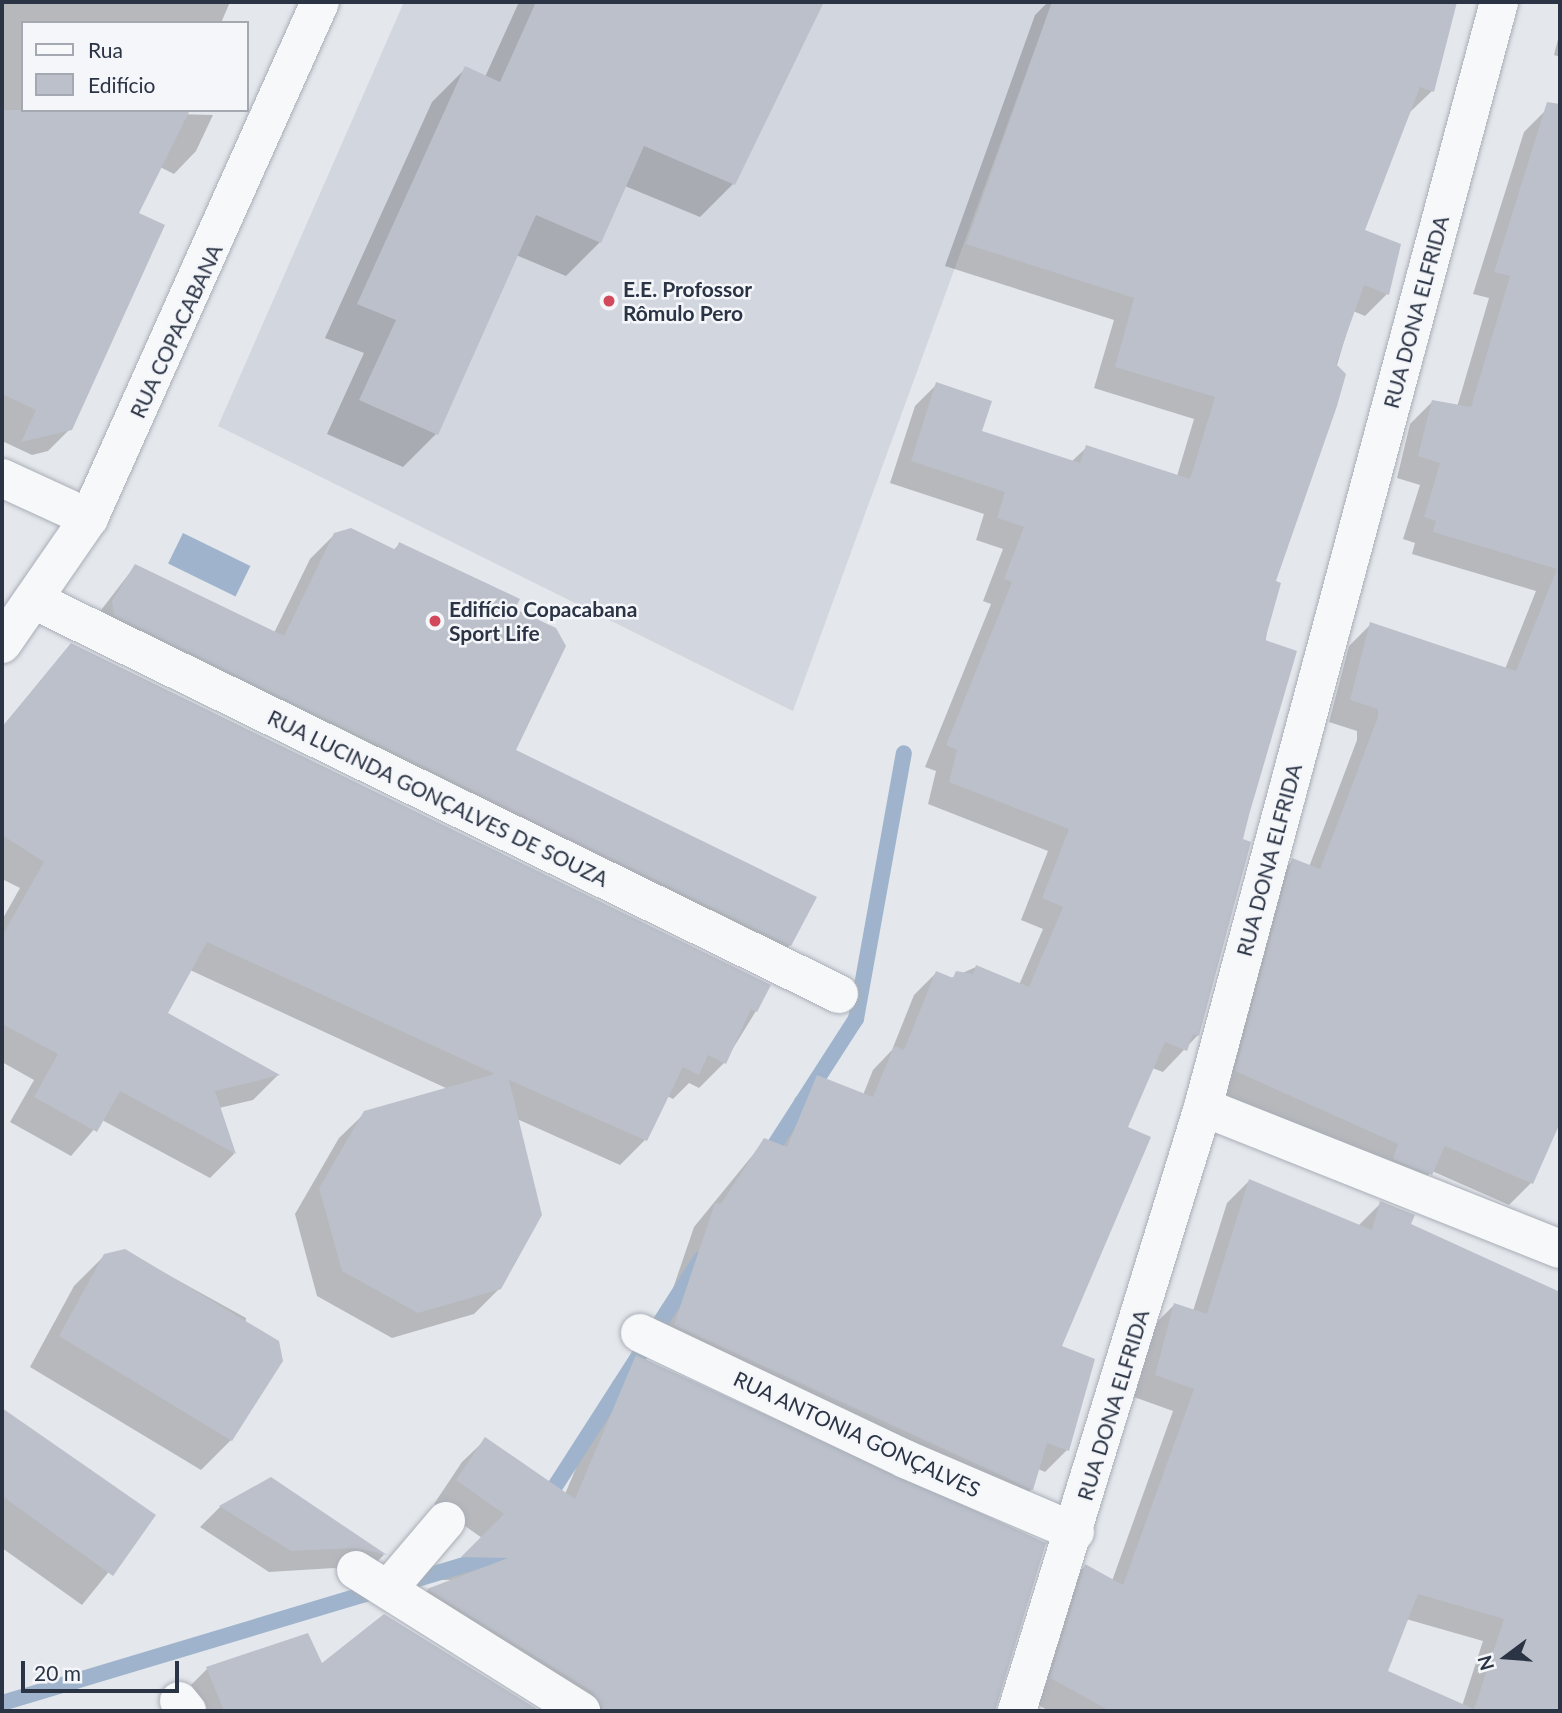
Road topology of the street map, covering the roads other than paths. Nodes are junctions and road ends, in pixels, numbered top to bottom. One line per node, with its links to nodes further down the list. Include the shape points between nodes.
1 (320, 2): 4 (street, RUA COPACABANA)
2 (1499, 2): 8 (street, RUA DONA ELFRIDA)
3 (2, 478): 4 (street)
4 (89, 518): 5 (street, RUA COPACABANA)
5 (36, 601): 6 (street, RUA COPACABANA); 7 (street, RUA LUCINDA GONÇALVES DE SOUZA)
6 (2, 644)
7 (839, 994)
8 (1203, 1107): 9 (street); 12 (street, RUA DONA ELFRIDA)
9 (1560, 1249)
10 (640, 1333): 12 (street, RUA ANTONIA GONÇALVES, via 905,1459)
11 (446, 1521): 14 (street)
12 (1075, 1532): 16 (street, RUA DONA ELFRIDA)
13 (356, 1570): 14 (street)
14 (388, 1588): 15 (street)
15 (581, 1711)
16 (1017, 1711)

